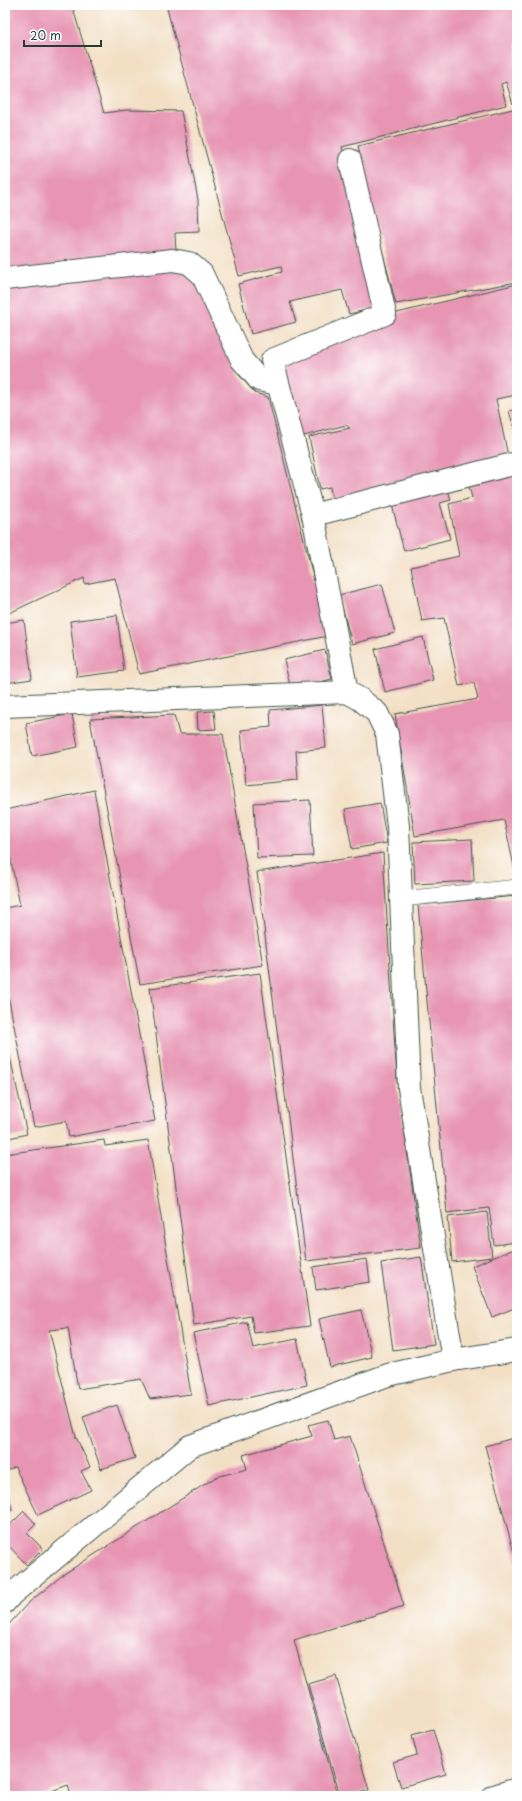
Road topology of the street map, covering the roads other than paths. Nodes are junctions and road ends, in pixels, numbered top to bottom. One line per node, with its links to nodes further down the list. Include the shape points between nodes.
1 (350, 160): 3 (street, via 385,314 272,360)
2 (5, 279): 3 (street, via 172,260 189,263 202,274 242,360 259,380)
3 (278, 384): 5 (street)
4 (517, 463): 5 (street)
5 (313, 515): 6 (street)
6 (347, 692): 7 (street); 9 (street, via 360,698 377,713 387,734 398,826)
7 (5, 706)
8 (517, 887): 9 (lane)
9 (401, 899): 11 (street, via 408,1088)
10 (517, 1350): 11 (street)
11 (453, 1360): 12 (street, via 388,1375 190,1446)
12 (5, 1602)
13 (517, 1789): 14 (street)
14 (494, 1796)

